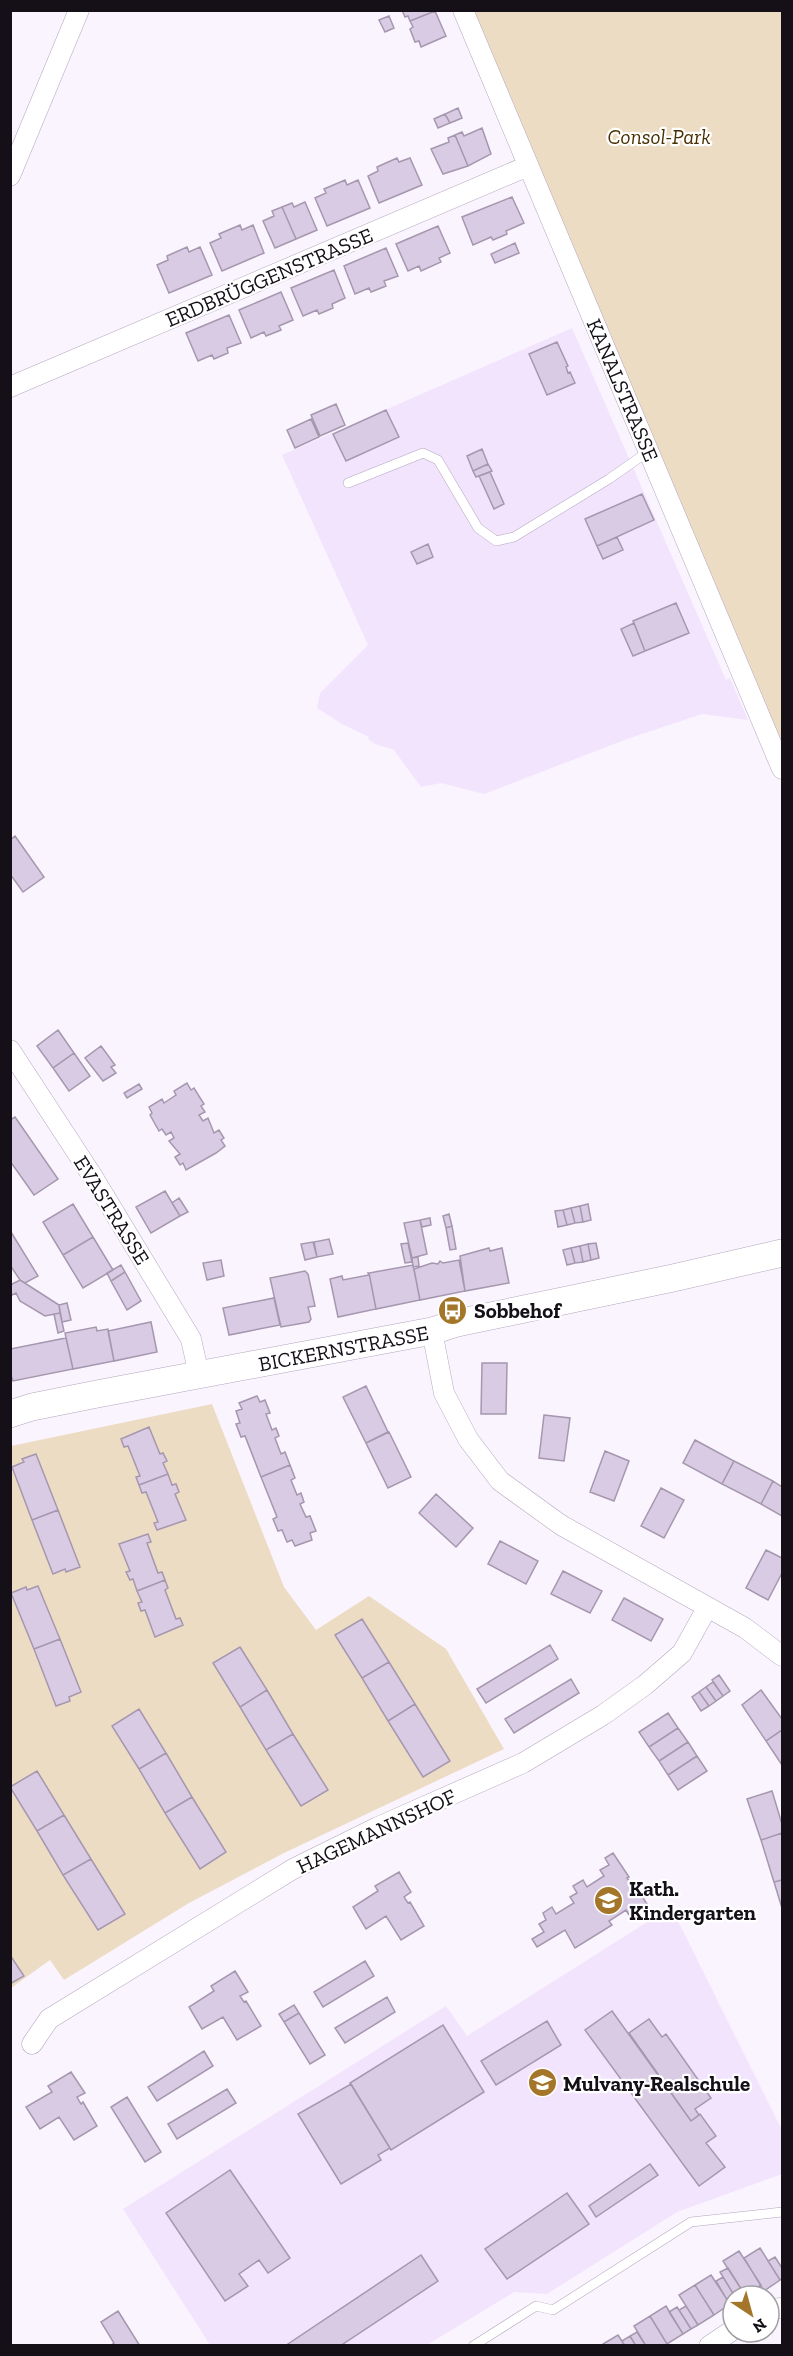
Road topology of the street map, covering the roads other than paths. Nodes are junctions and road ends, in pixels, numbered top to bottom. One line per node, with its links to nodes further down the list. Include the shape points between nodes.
1 (79, 10): 4 (street)
2 (463, 10): 3 (street, KANALSTRASSE)
3 (528, 166): 5 (street, ERDBRÜGGENSTRASSE); 6 (street, KANALSTRASSE)
4 (10, 176)
5 (10, 387)
6 (649, 451): 7 (lane, via 514,537 496,541 478,528 438,460 423,453); 8 (street, KANALSTRASSE)
7 (348, 483)
8 (783, 769)
9 (10, 1050): 12 (street, EVASTRASSE, via 192,1339)
10 (783, 1253): 11 (street, BICKERNSTRASSE)
11 (432, 1331): 12 (street, BICKERNSTRASSE); 14 (street, via 444,1393 468,1439 500,1482 561,1525)
12 (199, 1376): 13 (street, BICKERNSTRASSE)
13 (10, 1414)
14 (707, 1608): 15 (street, via 745,1628); 16 (street, HAGEMANNSHOF, via 682,1653 603,1715 523,1763 293,1869 49,2019)
15 (783, 1656)
16 (32, 2044)
17 (783, 2212): 18 (lane, via 691,2222 553,2310 536,2306)
18 (473, 2346)

